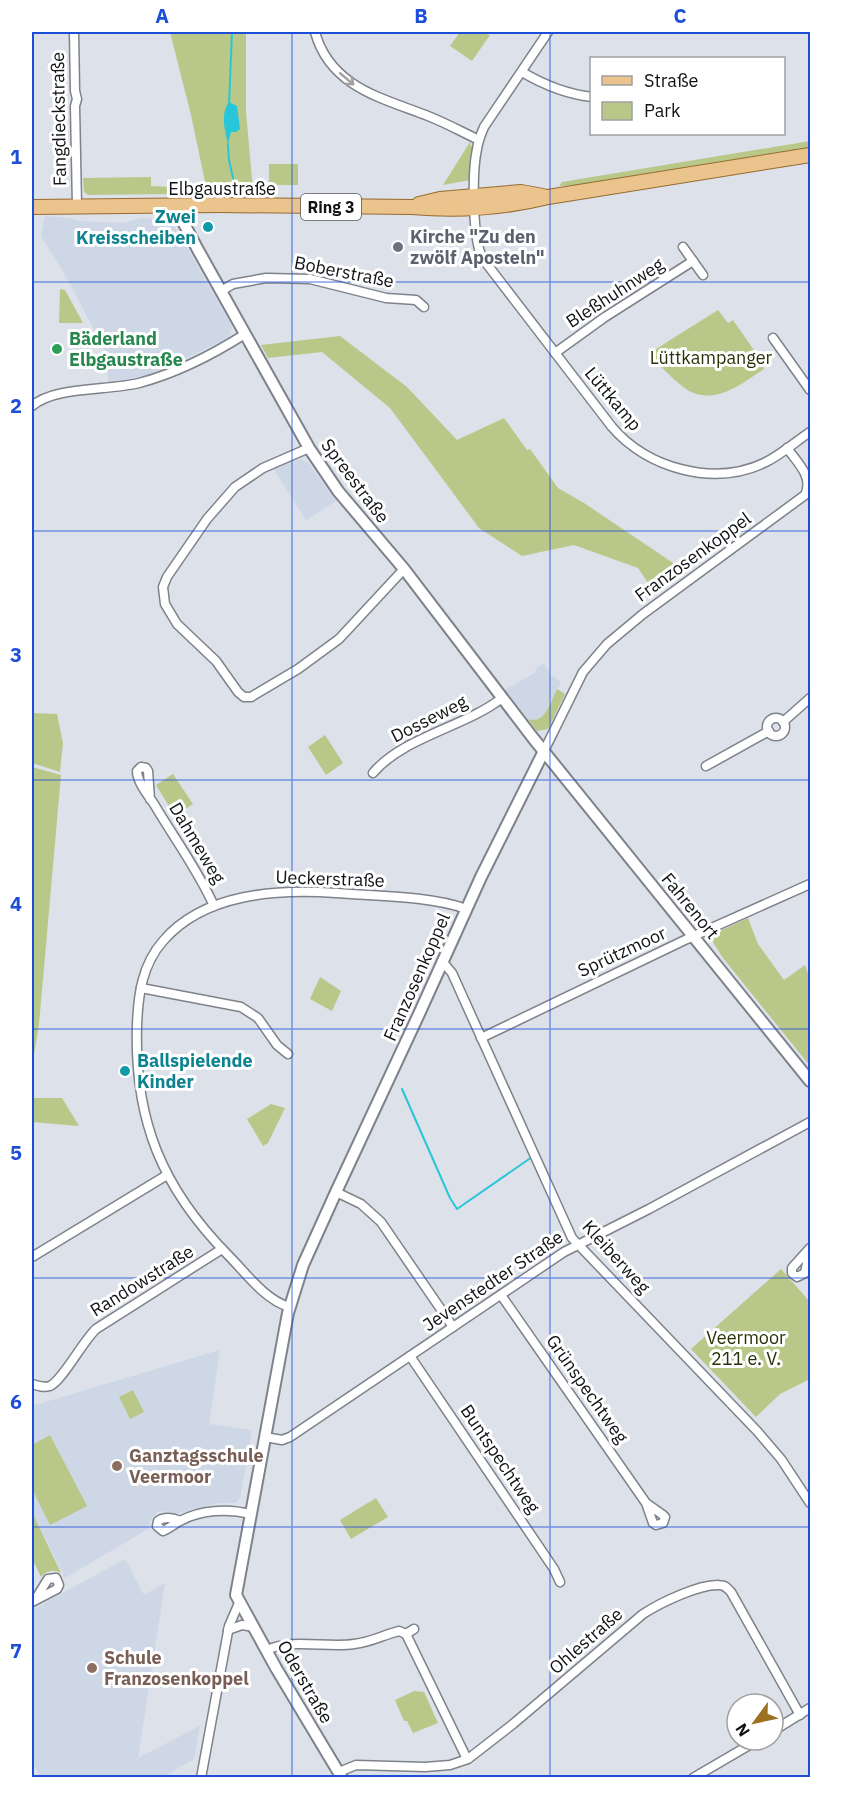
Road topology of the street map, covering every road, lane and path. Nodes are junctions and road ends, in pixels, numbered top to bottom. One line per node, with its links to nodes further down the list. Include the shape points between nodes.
1 (74, 32): 9 (street, Fangdieckstraße)
2 (315, 32): 6 (street, one-way to 6, via 332,64 358,88)
3 (548, 32): 4 (street, Lüttkamp)
4 (522, 72): 5 (street, via 543,84); 6 (street, Lüttkamp, via 484,126)
5 (590, 97)
6 (479, 140): 8 (street, Lüttkamp)
7 (810, 155): 8 (main road, Elbgaustraße / Ring 3, via 521,204)
8 (475, 202): 10 (main road, Elbgaustraße / Ring 3, via 434,200 412,207); 19 (street, Lüttkamp, via 481,254)
9 (77, 206): 10 (main road, Elbgaustraße / Ring 3); 11 (main road, Elbgaustraße / Ring 3)
10 (180, 206): 15 (street, Spreestraße, via 181,218)
11 (32, 207)
12 (683, 247): 13 (street, Bleßhuhnweg)
13 (693, 261): 14 (street, Bleßhuhnweg); 19 (street, Bleßhuhnweg)
14 (703, 275)
15 (221, 291): 16 (street, Boberstraße, via 249,280 301,278 386,298 416,300); 17 (street, Spreestraße)
16 (424, 307)
17 (245, 334): 21 (street, via 165,375 117,387 50,395); 23 (street, Spreestraße)
18 (773, 338): 20 (street)
19 (555, 353): 24 (street, Lüttkamp, via 621,437 660,462 705,473 727,473 763,463)
20 (810, 390)
21 (32, 406)
22 (810, 432): 24 (street, Lüttkamp)
23 (309, 448): 26 (street, Spreestraße, via 338,491); 26 (street, via 253,474 222,501 165,582 163,599 171,617 216,661 238,692 251,697 339,639)
24 (787, 448): 25 (street, Franzosenkoppel, via 807,478)
25 (808, 495): 29 (street, Franzosenkoppel, via 607,644 583,672)
26 (404, 569): 27 (street, Spreestraße)
27 (502, 698): 29 (street, Spreestraße); 31 (street, Dosseweg, via 395,754)
28 (810, 698): 30 (street, via 783,722 772,720 769,731)
29 (544, 751): 35 (street, Franzosenkoppel); 36 (street, Fahrenort)
30 (706, 766)
31 (373, 773)
32 (150, 798): 34 (street, Dahmeweg)
33 (810, 884): 36 (street, Sprützmoor)
34 (214, 906): 35 (street, Ueckerstraße, via 262,894 298,892 433,901); 38 (street, Ueckerstraße, via 163,940 147,964)
35 (466, 909): 37 (street, Franzosenkoppel)
36 (694, 937): 39 (street, Sprützmoor); 41 (street, Fahrenort)
37 (442, 961): 39 (street, Kleiberweg, via 452,973); 44 (street, Franzosenkoppel)
38 (141, 988): 40 (street, via 241,1007 258,1018); 43 (street, Ueckerstraße, via 137,1044 140,1089 151,1136)
39 (481, 1038): 45 (street, Kleiberweg)
40 (288, 1054)
41 (810, 1081)
42 (810, 1122): 45 (street, Jevenstedter Straße)
43 (167, 1175): 46 (street, Ueckerstraße, via 192,1214); 47 (street)
44 (336, 1192): 49 (street, Franzosenkoppel); 50 (street, via 361,1204 381,1222)
45 (578, 1244): 48 (street, Jevenstedter Straße); 55 (street, Kleiberweg, via 757,1431)
46 (222, 1249): 49 (street, Ueckerstraße, via 271,1298); 52 (street, Randowstraße, via 96,1329 54,1383 45,1387)
47 (32, 1257)
48 (501, 1295): 50 (street, Jevenstedter Straße); 54 (street, Grünspechtweg)
49 (289, 1307): 53 (street, Franzosenkoppel)
50 (453, 1327): 51 (street, Jevenstedter Straße)
51 (410, 1356): 53 (street, Jevenstedter Straße, via 290,1437); 58 (street, Buntspechtweg)
52 (32, 1384)
53 (265, 1437): 56 (street, Franzosenkoppel)
54 (646, 1503)
55 (810, 1503)
56 (250, 1514): 57 (street, via 224,1510); 59 (street, Franzosenkoppel, via 236,1591)
57 (180, 1521)
58 (560, 1582)
59 (239, 1603): 60 (street, Oderstraße); 62 (street, Franzosenkoppel)
60 (254, 1627): 62 (street, via 242,1625); 64 (street, Oderstraße)
61 (414, 1629): 63 (street)
62 (228, 1630): 71 (street, Franzosenkoppel)
63 (406, 1634): 64 (street, via 399,1631 375,1641 338,1646 282,1644); 69 (street)
64 (267, 1650): 70 (street, Oderstraße)
65 (810, 1708): 66 (street)
66 (800, 1715): 67 (street); 69 (street, Ohlestraße, via 731,1592 716,1585 665,1601 643,1614)
67 (785, 1724)
68 (737, 1752): 72 (street)
69 (467, 1759): 70 (street, Ohlestraße, via 425,1767 356,1765)
70 (341, 1775)
71 (201, 1778)
72 (693, 1778)

